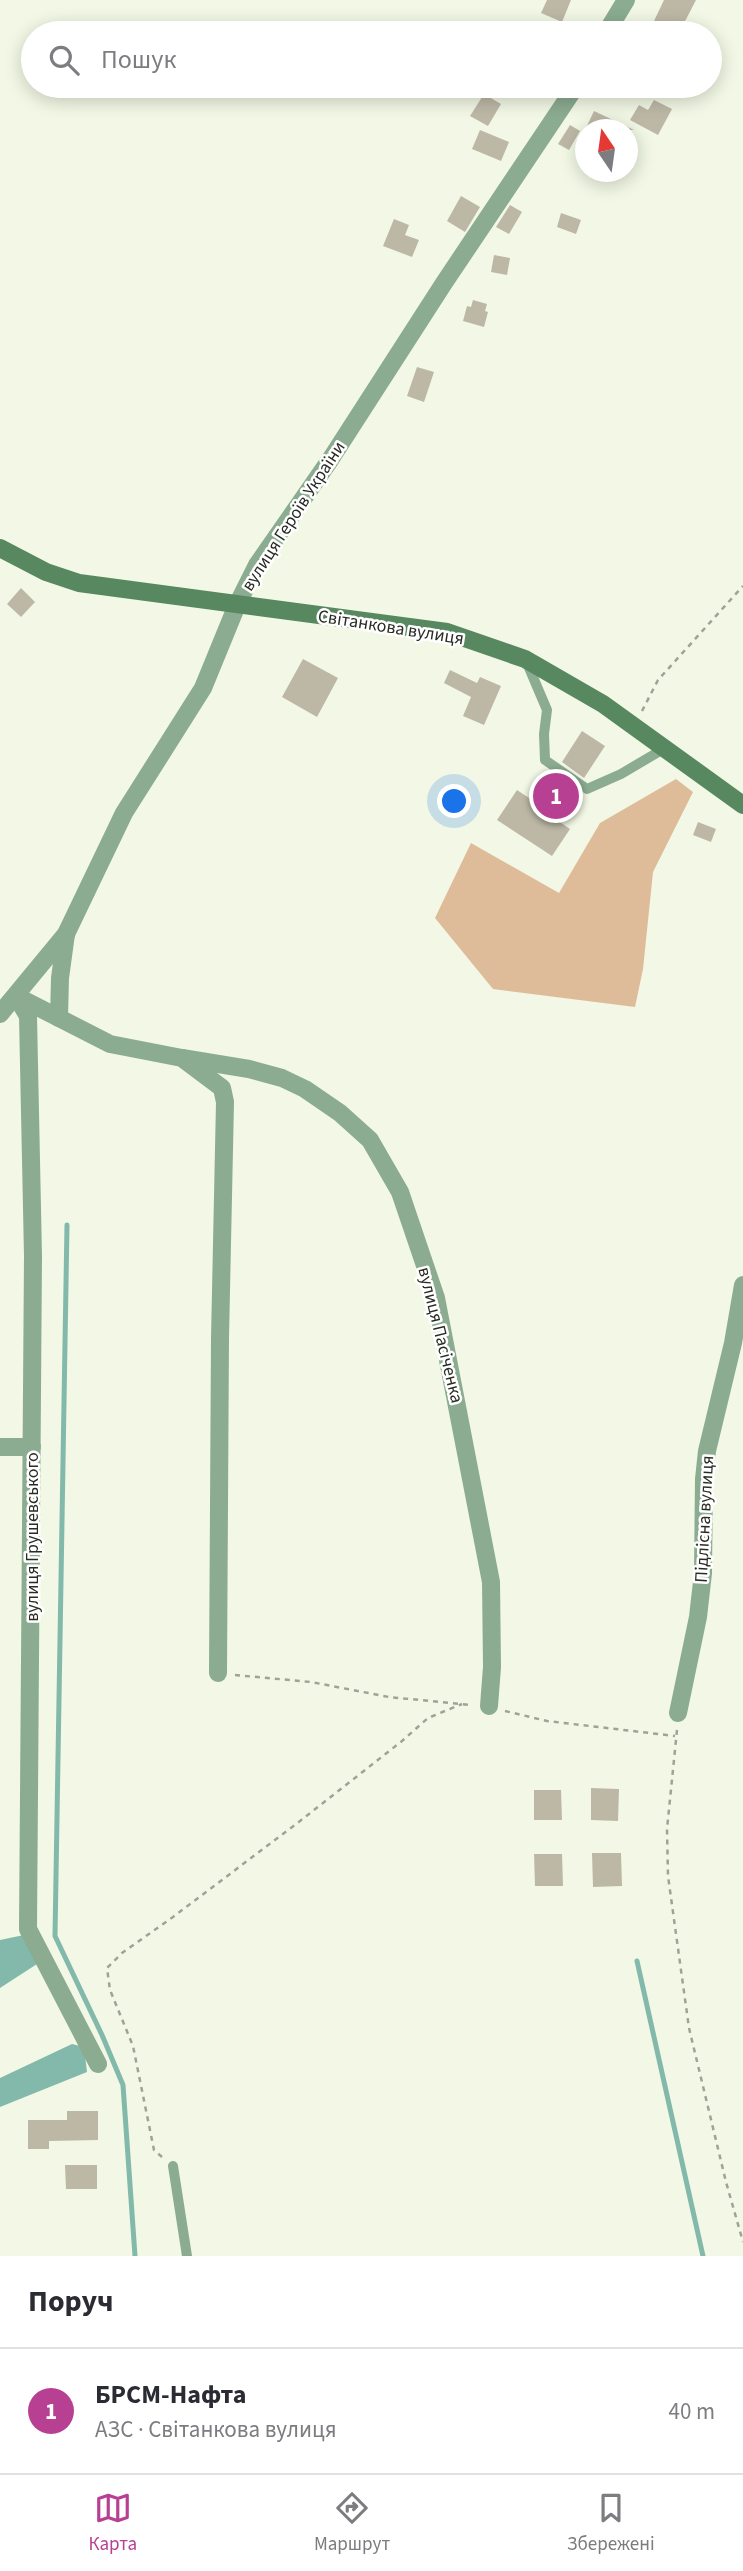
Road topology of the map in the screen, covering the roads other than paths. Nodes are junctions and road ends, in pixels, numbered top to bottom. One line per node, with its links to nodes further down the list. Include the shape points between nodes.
1 (626, 0): 2 (street)
2 (614, 21)
3 (568, 98): 5 (street, вулиця Героїв України, via 257,565)
4 (0, 548): 5 (main road, Світанкова вулиця, via 79,583)
5 (237, 605): 6 (main road, Світанкова вулиця, via 447,632); 9 (street, вулиця Героїв України, via 203,688 124,813)
6 (525, 659): 7 (main road, Світанкова вулиця, via 603,704); 7 (lane, via 547,710 545,760 587,789)
7 (665, 748): 8 (main road, Світанкова вулиця)
8 (743, 805)
9 (66, 934): 10 (street, вулиця Героїв України); 12 (street)
10 (16, 996): 11 (street, вулиця Героїв України); 12 (street, вулиця Пасіченка); 16 (street, вулиця Грушевського, via 28,1016)
11 (0, 1014)
12 (59, 1018): 13 (street, вулиця Пасіченка, via 110,1044)
13 (182, 1058): 17 (street, вулиця Пасіченка, via 222,1088 225,1101); 18 (street, вулиця Пасіченка, via 249,1069 305,1089 370,1140 400,1192 436,1298 491,1582)
14 (743, 1285): 19 (street, Підлісна вулиця, via 707,1451 703,1573)
15 (0, 1447): 16 (street)
16 (32, 1447): 20 (street, вулиця Грушевського, via 28,1929)
17 (218, 1673)
18 (489, 1706)
19 (678, 1713)
20 (98, 2064)
21 (173, 2166): 22 (lane)
22 (187, 2256)

